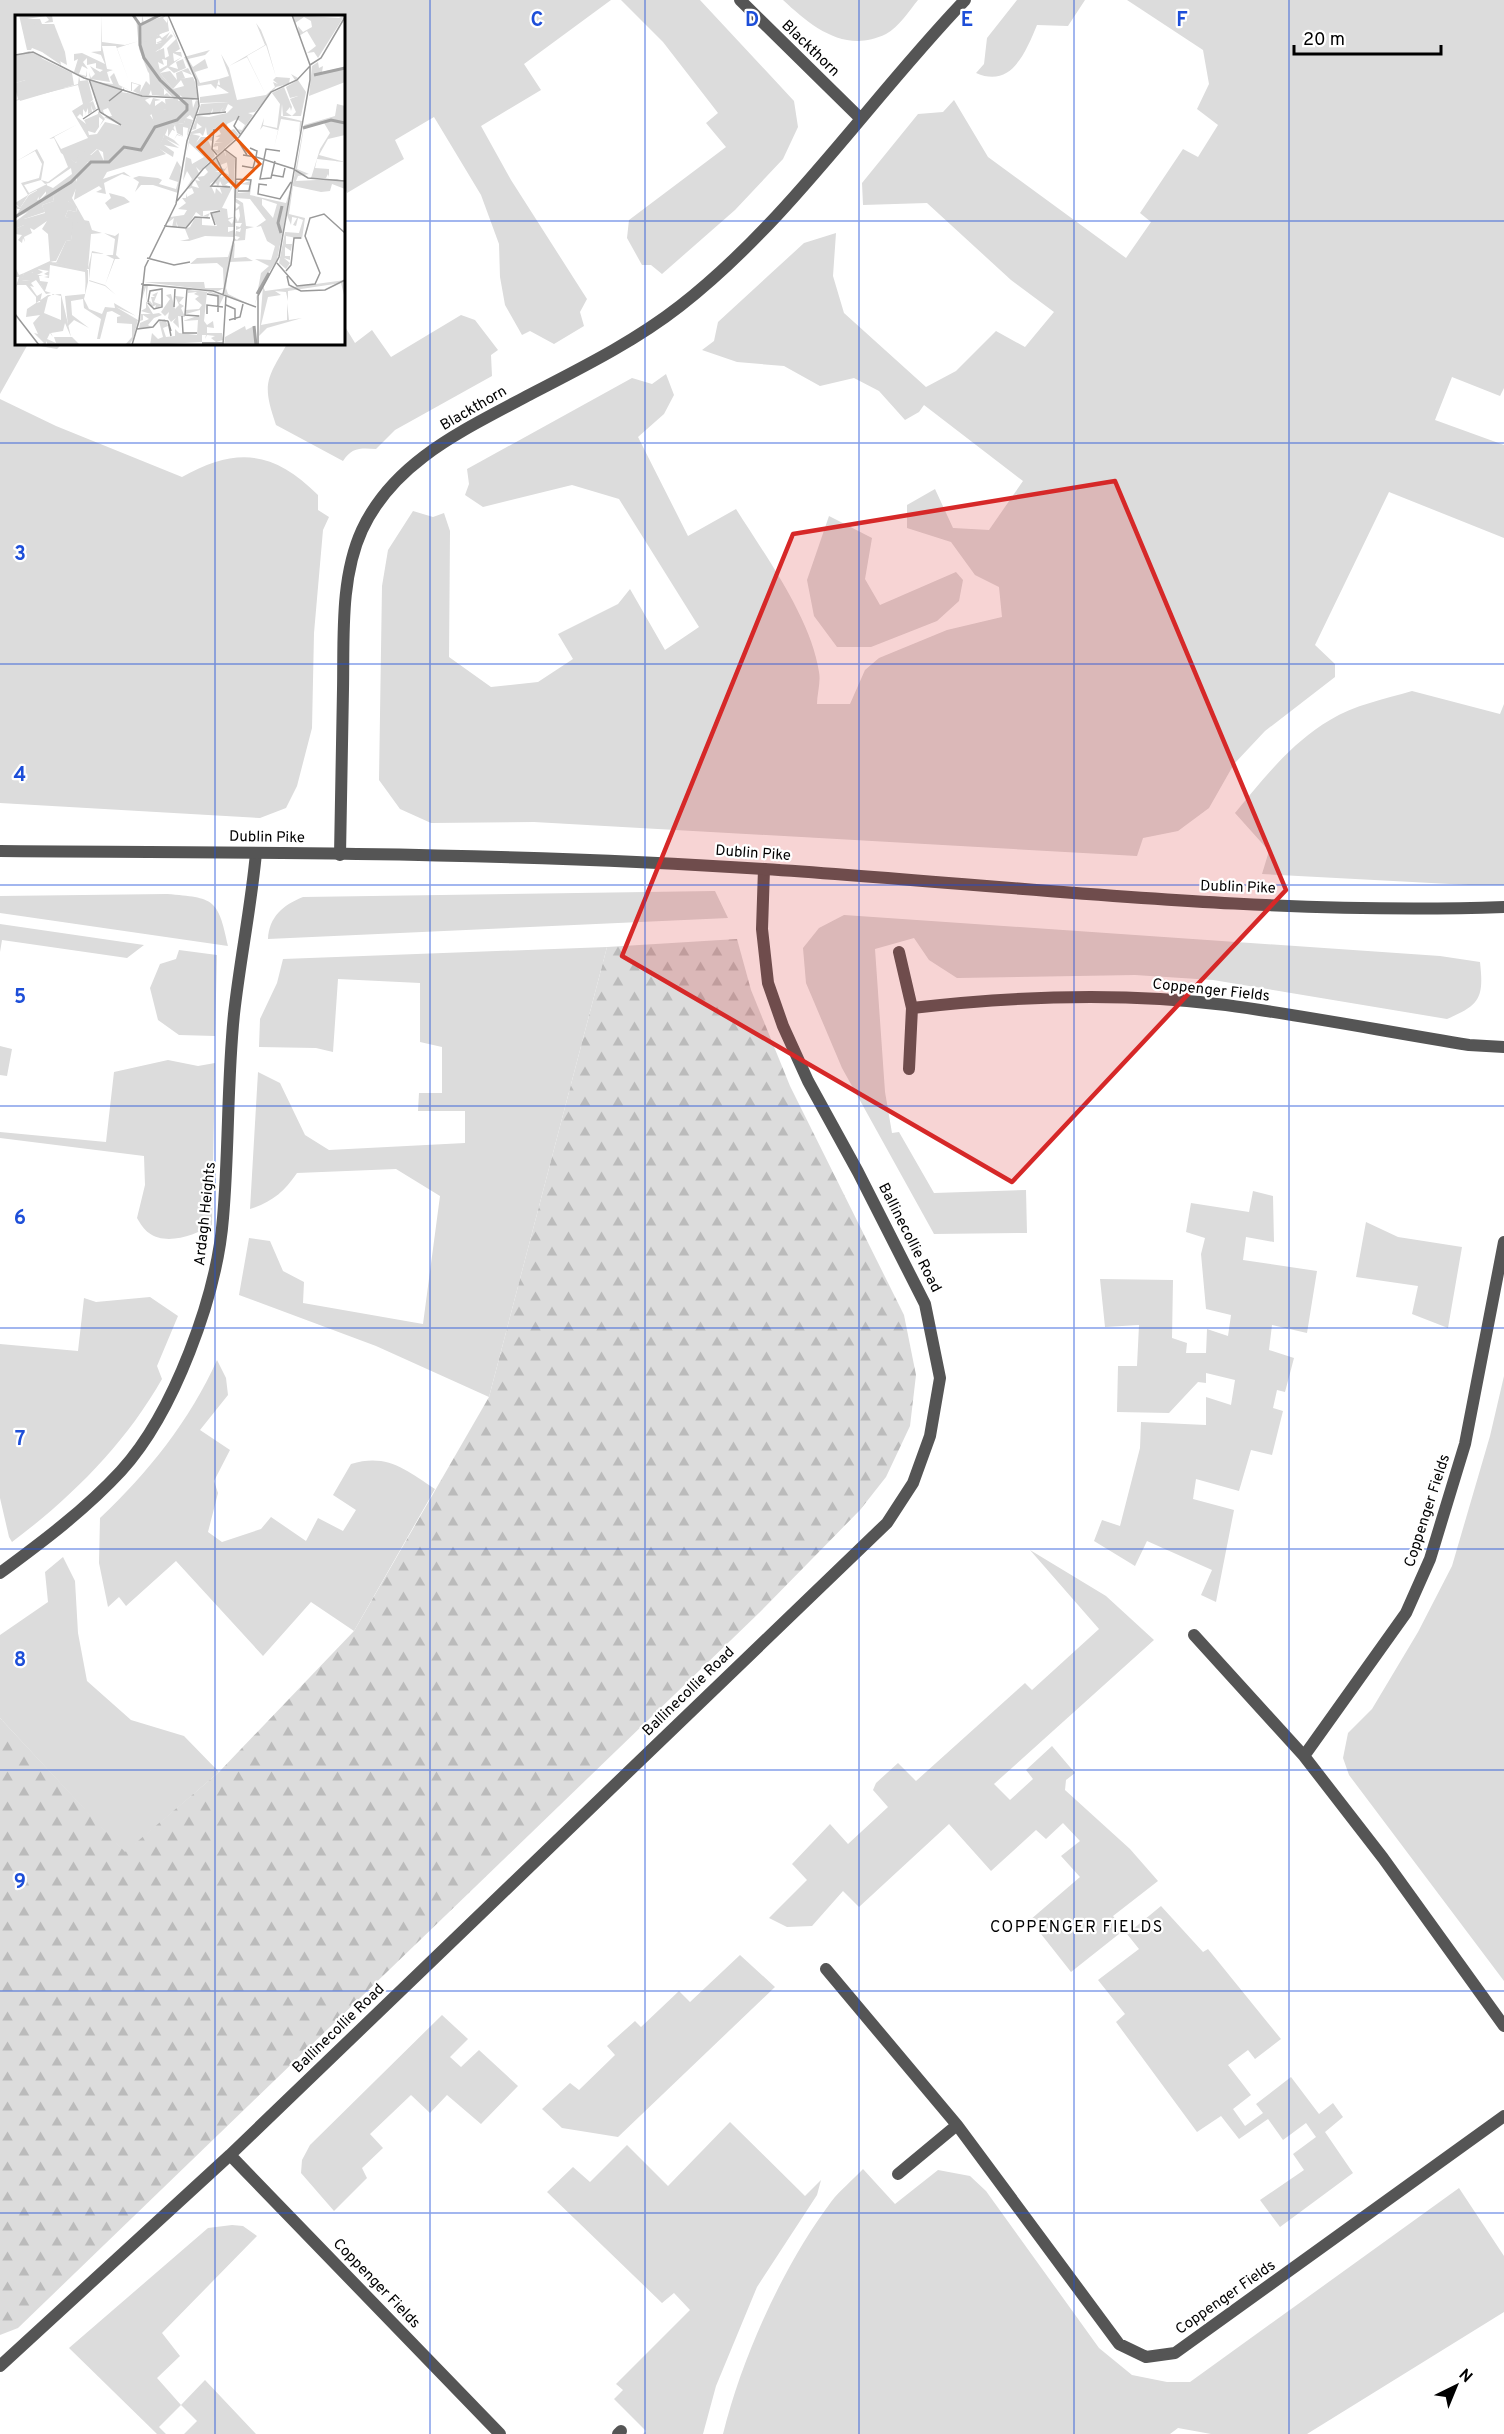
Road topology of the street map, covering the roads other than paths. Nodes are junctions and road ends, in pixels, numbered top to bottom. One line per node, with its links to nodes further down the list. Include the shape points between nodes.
1 (740, 0): 3 (street, Blackthorn)
2 (964, 0): 3 (street, Blackthorn)
3 (860, 118): 6 (street, Blackthorn, via 762,230 680,306 645,331 463,431 415,462 378,501 361,533 350,573 345,615)
4 (0, 851): 5 (street, Dublin Pike)
5 (256, 853): 6 (street, Dublin Pike); 14 (street, Ardagh Heights, via 234,1015 218,1263 198,1327 162,1414 122,1470)
6 (340, 855): 7 (street, Dublin Pike, via 561,858)
7 (764, 869): 8 (street, Dublin Pike, via 1200,902 1423,910); 21 (street, Ballinecollie Road, via 762,929 767,973 783,1026 807,1081 926,1304 940,1377 930,1436 913,1484 887,1523)
8 (1504, 907)
9 (899, 952): 10 (street)
10 (912, 1008): 11 (street, Coppenger Fields, via 1047,997 1144,999 1225,1005 1469,1045); 12 (street)
11 (1504, 1047)
12 (909, 1069)
13 (1504, 1242): 16 (street, Coppenger Fields, via 1465,1444 1430,1558 1406,1613)
14 (0, 1574)
15 (1194, 1635): 16 (street)
16 (1304, 1756): 18 (street)
17 (826, 1969): 20 (street, Coppenger Fields)
18 (1504, 2026)
19 (1504, 2116): 20 (street, Coppenger Fields, via 1175,2353 1146,2357 1119,2344)
20 (957, 2125): 22 (street)
21 (230, 2156): 23 (street, Ballinecollie Road); 24 (street, Coppenger Fields)
22 (898, 2174)
23 (0, 2366)
24 (500, 2434)

